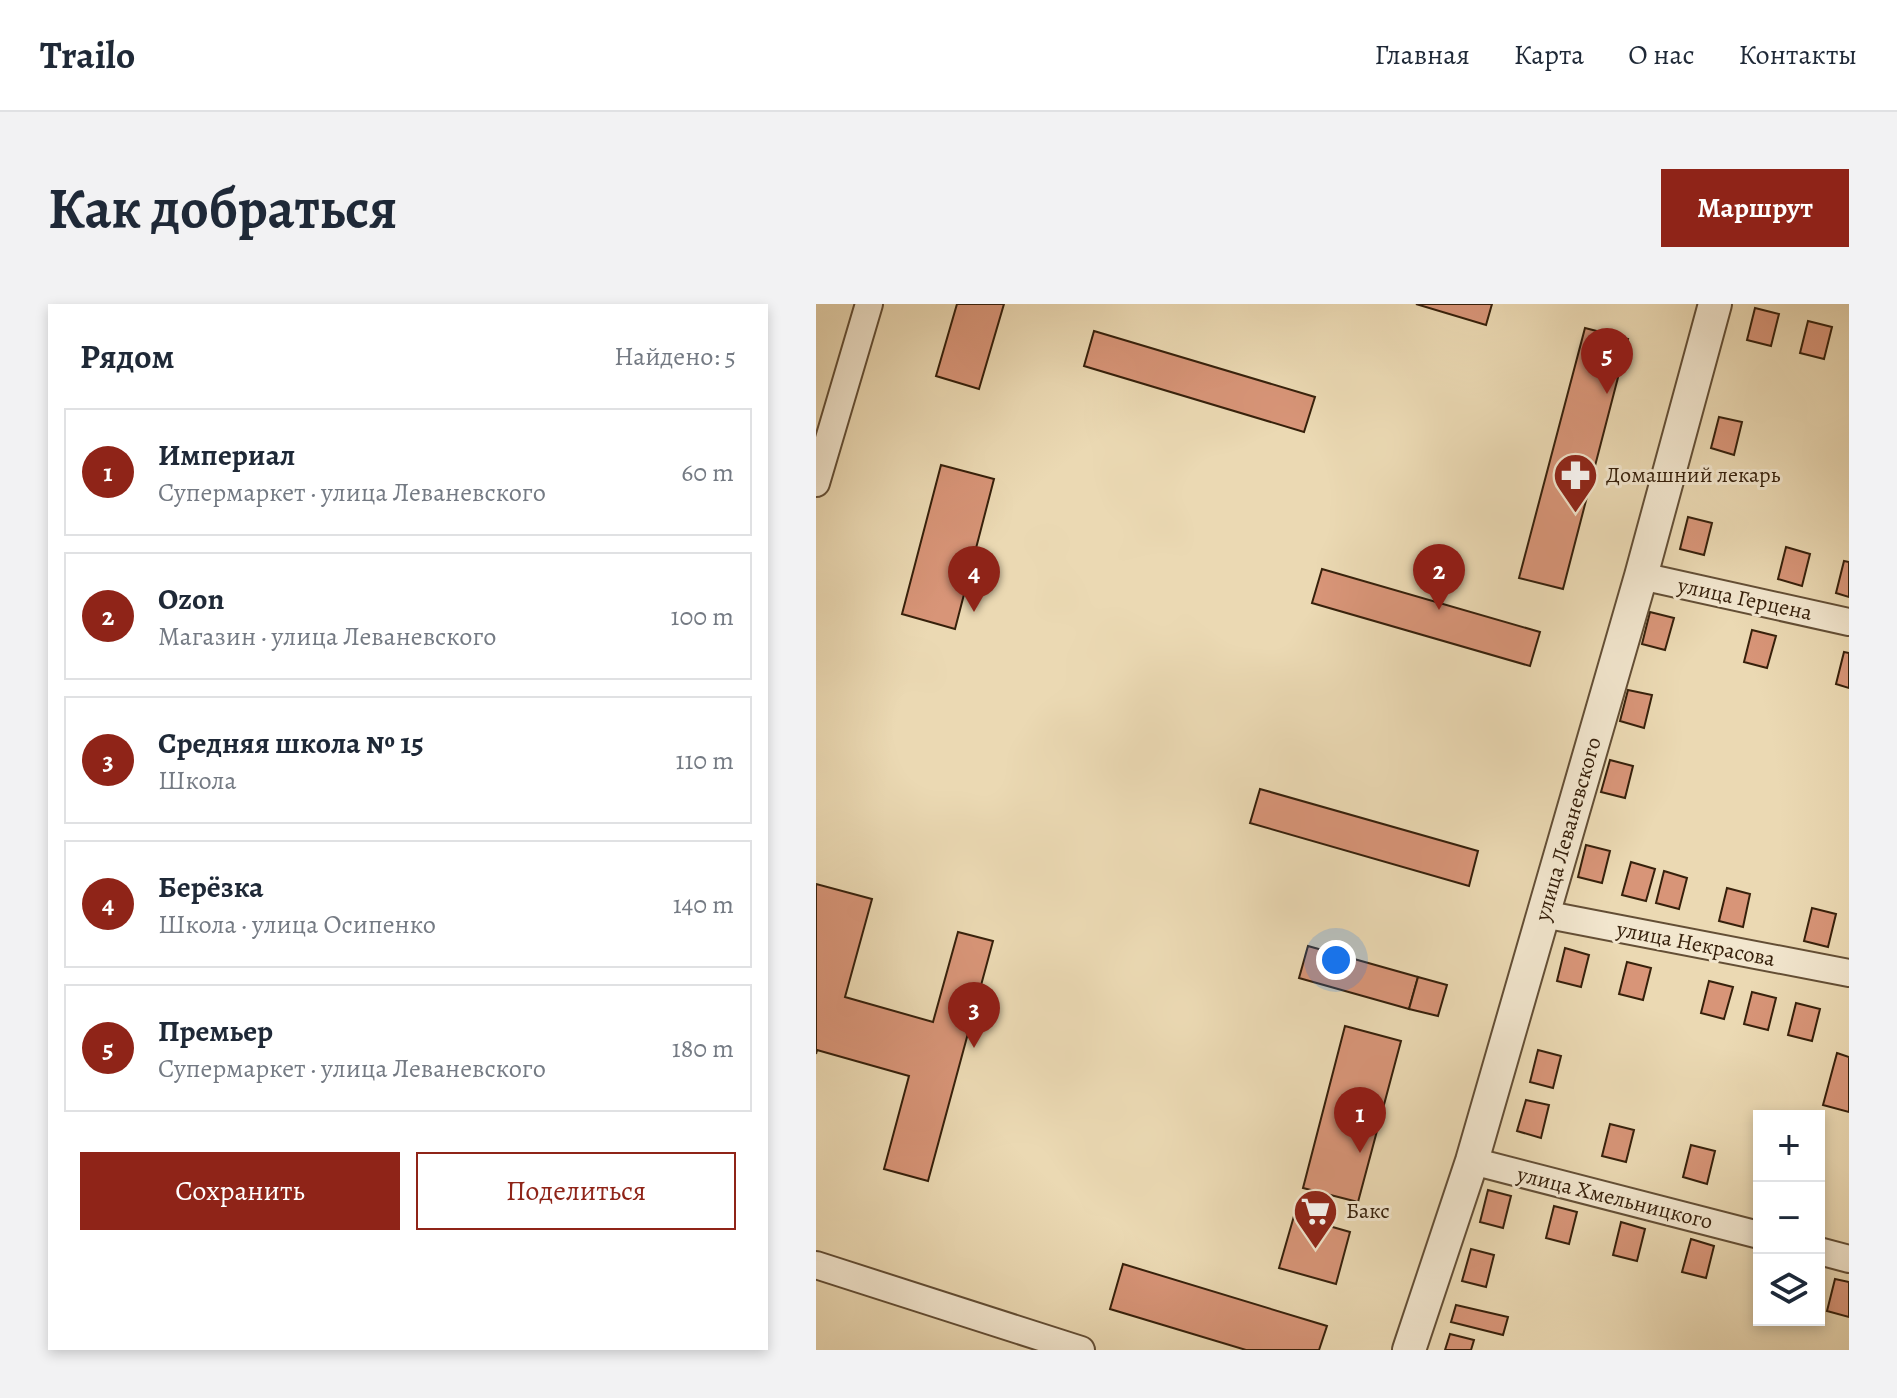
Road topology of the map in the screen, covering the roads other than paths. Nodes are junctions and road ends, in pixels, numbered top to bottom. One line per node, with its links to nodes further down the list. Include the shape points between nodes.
1 (869, 304): 3 (street)
2 (1715, 304): 4 (street, улица Леваневского)
3 (816, 483)
4 (1641, 576): 5 (street, улица Герцена); 6 (street, улица Леваневского)
5 (1849, 622)
6 (1543, 914): 7 (street, улица Некрасова); 8 (street, улица Леваневского)
7 (1849, 973)
8 (1472, 1161): 9 (street, улица Хмельницкого); 14 (street, улица Леваневского)
9 (1753, 1233)
10 (1825, 1253): 11 (street)
11 (1849, 1259)
12 (816, 1265): 13 (street)
13 (1081, 1350)
14 (1409, 1350)

